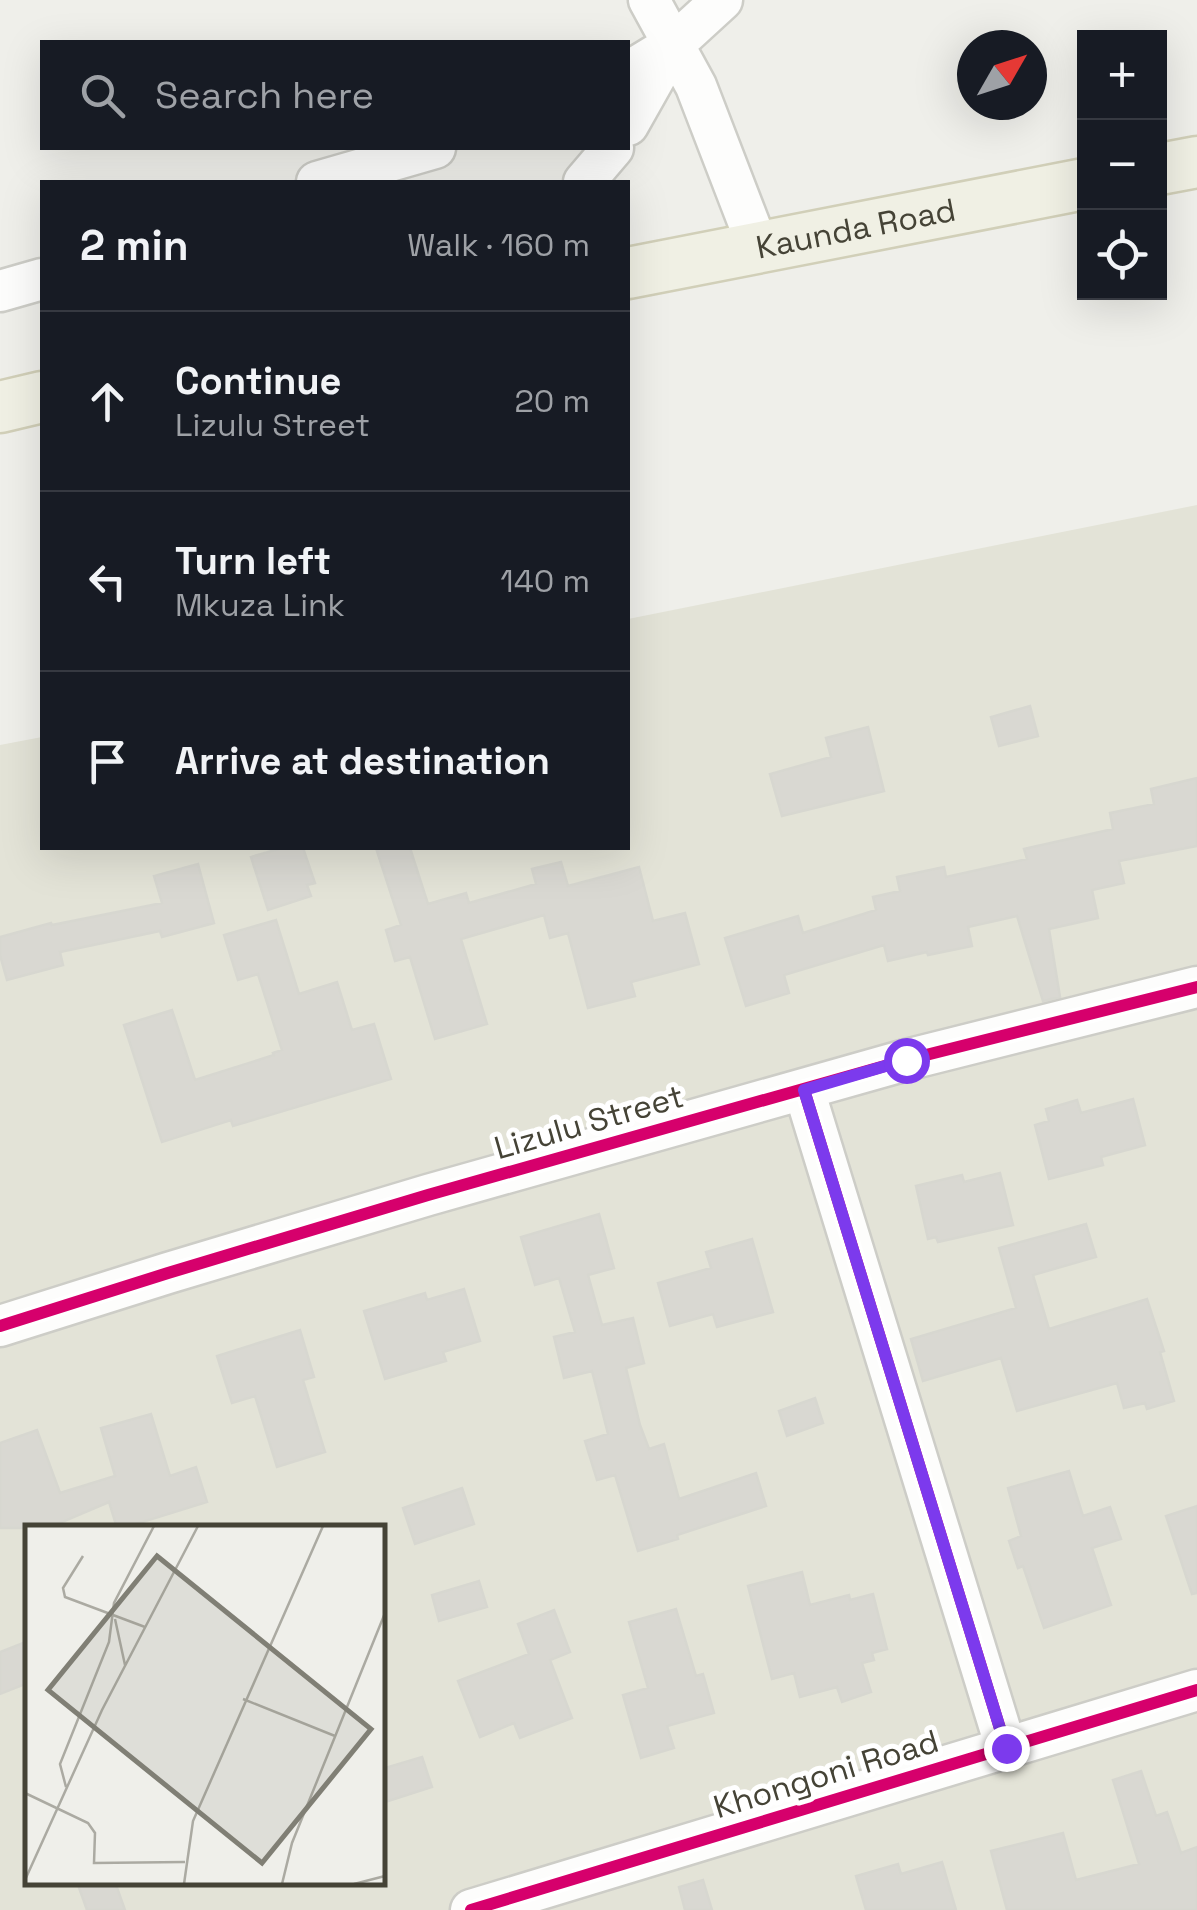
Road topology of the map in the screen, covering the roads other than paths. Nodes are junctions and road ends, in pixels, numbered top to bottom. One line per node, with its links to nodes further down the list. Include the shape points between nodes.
1 (650, 0): 3 (street)
2 (722, 0): 3 (street)
3 (674, 44): 4 (street); 5 (street); 13 (street)
4 (630, 71)
5 (630, 122)
6 (428, 150): 10 (street)
7 (611, 150): 11 (street)
8 (1197, 162): 9 (main road)
9 (1167, 168)
10 (323, 180)
11 (586, 180)
12 (1077, 185): 13 (main road, Kaunda Road)
13 (758, 248): 14 (main road, Kaunda Road)
14 (630, 273)
15 (40, 280): 16 (street)
16 (0, 291)
17 (40, 397): 18 (main road)
18 (0, 407)
19 (1197, 987): 20 (street, Lizulu Street)
20 (804, 1090): 21 (street, Lizulu Street); 23 (street)
21 (0, 1326)
22 (1197, 1690): 23 (street, Khongoni Road)
23 (1006, 1748): 24 (street, Khongoni Road)
24 (471, 1910)

